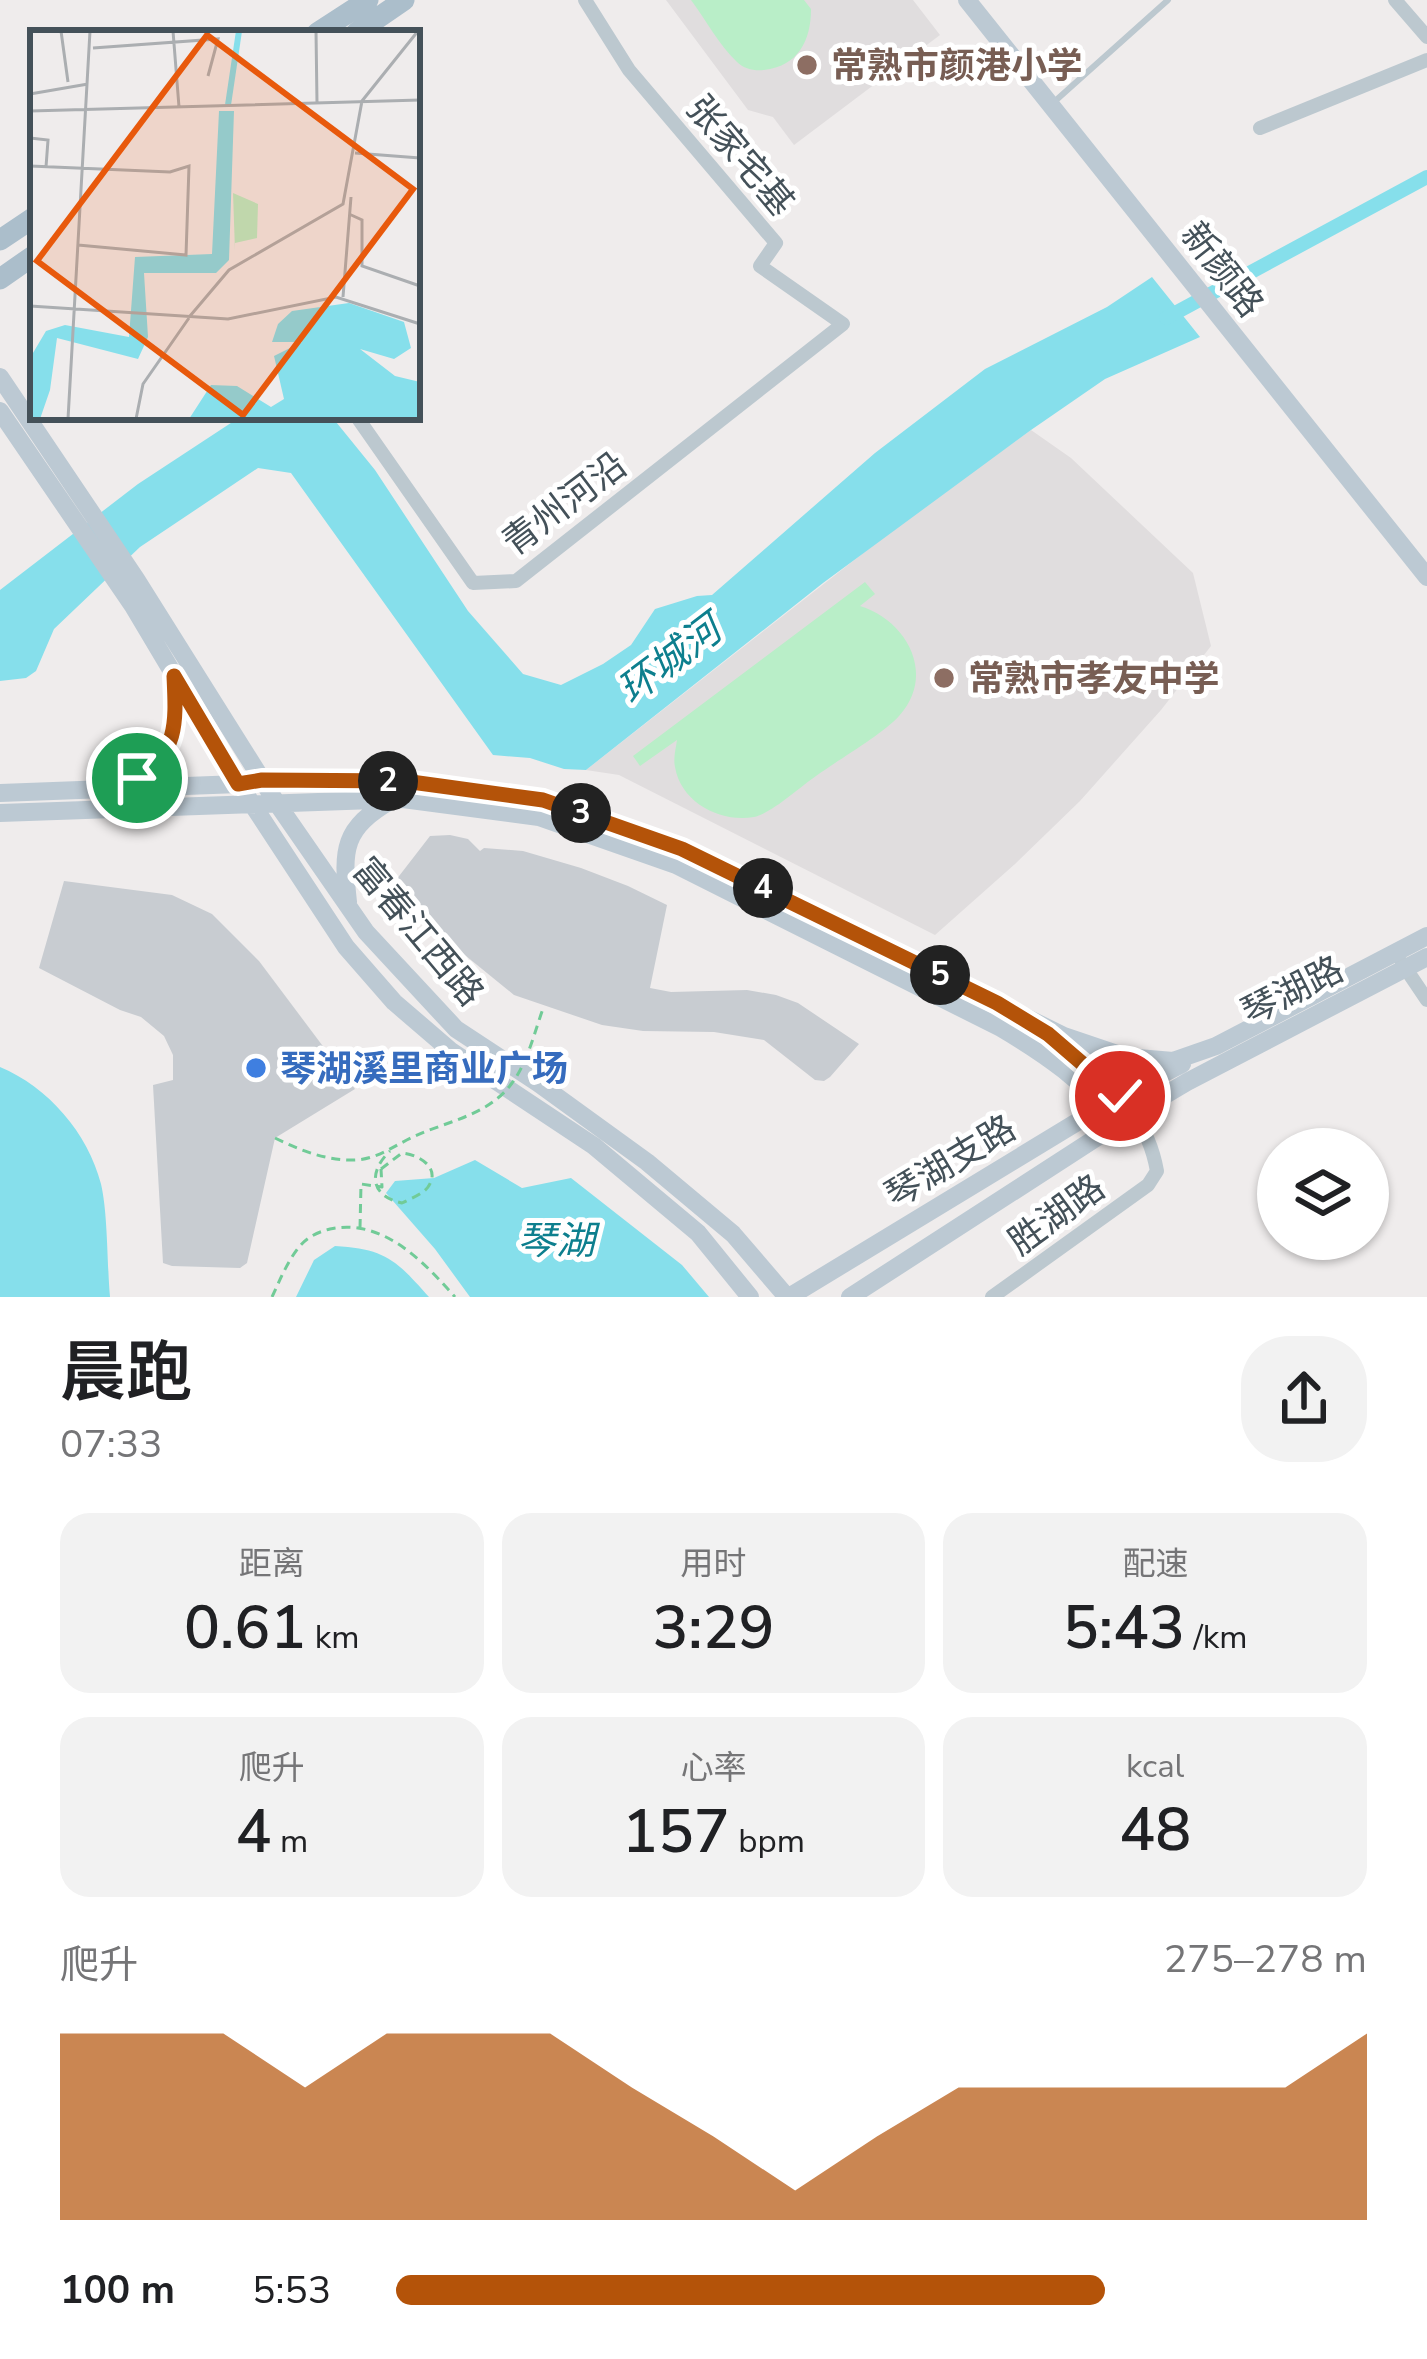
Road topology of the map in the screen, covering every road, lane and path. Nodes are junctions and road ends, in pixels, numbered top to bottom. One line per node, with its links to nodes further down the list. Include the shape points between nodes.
1 (368, 0): 7 (main road)
2 (404, 0): 8 (main road)
3 (585, 0): 17 (street, 张家宅基, via 628,70 776,243 760,266)
4 (968, 0): 11 (main road, 新颜路)
5 (1168, 0): 11 (lane)
6 (1395, 0): 9 (street)
7 (322, 30)
8 (360, 30)
9 (1427, 37)
10 (1427, 60): 12 (street)
11 (1052, 104): 22 (main road, 新颜路)
12 (1260, 128)
13 (30, 220): 14 (main road)
14 (0, 240)
15 (30, 258): 16 (main road)
16 (0, 279)
17 (843, 324): 20 (street, 青州河沿, via 516,581 473,583)
18 (0, 377): 21 (main road)
19 (0, 411): 21 (main road)
20 (359, 420)
21 (79, 512): 23 (main road, 富春江西路); 24 (main road, 富春江西路, via 136,579)
22 (1427, 577)
23 (174, 676): 25 (main road, 富春江西路); 26 (main road, via 166,754)
24 (262, 780): 25 (main road, 琴湖路); 29 (main road, 富春江西路); 37 (main road, 琴湖路, via 404,781 543,800 682,849)
25 (238, 784): 26 (main road, 琴湖路); 30 (main road, 富春江西路)
26 (118, 788): 27 (main road, 琴湖路)
27 (0, 793)
28 (394, 799): 29 (main road); 32 (main road, via 348,841); 42 (main road, via 539,817 676,865 1001,1028)
29 (277, 802): 30 (main road); 32 (main road, 富春江西路)
30 (252, 805): 31 (main road); 49 (main road, 富春江西路, via 346,947 394,1002 648,1190 698,1233)
31 (0, 813)
32 (349, 907): 50 (main road, 富春江西路, via 456,1029 647,1162 734,1234)
33 (1427, 936): 35 (main road, 琴湖路)
34 (1427, 957): 35 (main road, 琴湖路)
35 (1401, 961): 36 (street); 39 (main road, 琴湖路); 41 (main road, 琴湖路)
36 (1427, 1000)
37 (997, 1003): 39 (main road, 琴湖路, via 1126,1057 1173,1061); 42 (main road, via 1048,1034)
38 (544, 1006): 45 (path, bridge, via 512,1085 482,1109)
39 (1216, 1046): 40 (main road, 琴湖路)
40 (1145, 1082): 42 (main road, 琴湖支路)
41 (1187, 1082): 43 (main road, 琴湖支路)
42 (1112, 1101): 43 (main road); 50 (main road, 琴湖支路)
43 (1125, 1119): 51 (main road, 琴湖支路); 52 (street, 胜湖路, via 1143,1126 1154,1151 1157,1171 1148,1185)
44 (275, 1138): 45 (path, bridge, via 334,1158)
45 (392, 1150): 46 (path, bridge, via 375,1174 377,1187 387,1200 402,1203 428,1187 430,1168 402,1153 381,1169 382,1187 361,1184)
46 (360, 1228): 47 (path, via 317,1232 301,1244); 48 (path, via 424,1263)
47 (272, 1297)
48 (455, 1297)
49 (750, 1297)
50 (788, 1297)
51 (850, 1297)
52 (992, 1297)

